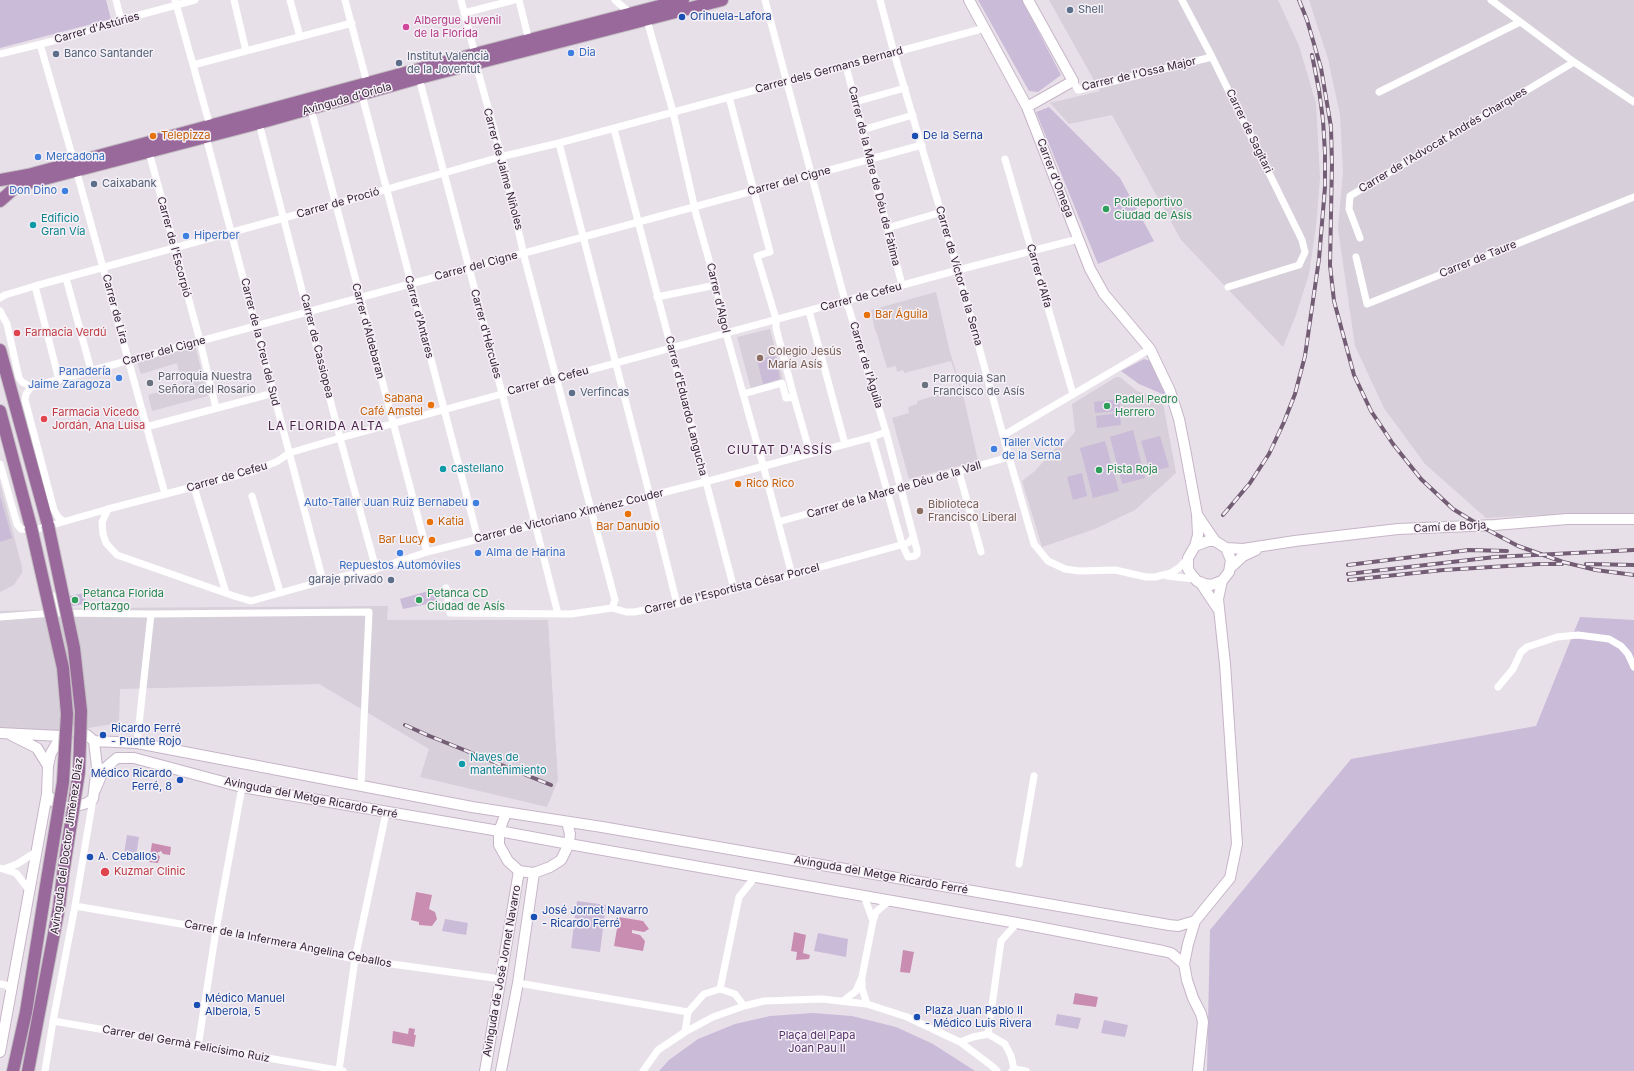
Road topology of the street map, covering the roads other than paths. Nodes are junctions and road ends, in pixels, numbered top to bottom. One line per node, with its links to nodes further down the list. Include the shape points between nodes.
1 (116, 0): 21 (street)
2 (195, 0): 18 (street, Carrer d'Astúries)
3 (234, 0): 29 (street)
4 (290, 0): 26 (street)
5 (345, 0): 24 (street)
6 (461, 0): 19 (street, Carrer de Jaime Niñoles)
7 (514, 0): 19 (street)
8 (519, 0): 27 (street)
9 (615, 0): 20 (street)
10 (683, 0): 20 (main road, Avinguda d'Oriola)
11 (722, 0): 22 (main road, Avinguda d'Oriola)
12 (765, 0): 39 (street, Carrer de l'Àguila)
13 (880, 0): 30 (street, Carrer de Víctor de la Serna)
14 (970, 0): 25 (street, Carrer d'Omega)
15 (1028, 0): 38 (street)
16 (1182, 0): 32 (street, Carrer de Sagitari)
17 (1491, 0): 23 (street)
18 (176, 2): 21 (street, Carrer d'Astúries); 35 (street, Carrer de la Creu del Sud)
19 (464, 13): 33 (street, Carrer de Jaime Niñoles)
20 (631, 14): 27 (main road, Avinguda d'Oriola)
21 (121, 20): 28 (street, Carrer d'Astúries)
22 (647, 20): 33 (main road, Avinguda d'Oriola); 49 (street, Carrer d'Algol)
23 (1520, 22): 34 (street); 42 (street)
24 (352, 23): 26 (street); 40 (street)
25 (985, 28): 30 (street, Carrer dels Germans Bernard); 47 (street, Carrer d'Omega)
26 (300, 37): 29 (street)
27 (529, 41): 33 (main road, Avinguda d'Oriola)
28 (40, 44): 31 (street, Carrer d'Astúries); 61 (street, Carrer de Lira)
29 (246, 51): 35 (street)
30 (894, 53): 36 (street, Carrer dels Germans Bernard); 41 (street, Carrer de Víctor de la Serna)
31 (0, 54)
32 (1212, 57): 38 (street, Carrer de l'Ossa Major, via 1078,90); 91 (street, Carrer de Sagitari, via 1302,240 1305,252 1299,265)
33 (476, 59): 37 (main road, Avinguda d'Oriola); 40 (main road, Avinguda d'Oriola); 58 (street, Carrer de Jaime Niñoles)
34 (1574, 62): 46 (street); 77 (street, Carrer de l'Advocat Andrés Charques, via 1350,196 1350,209)
35 (193, 65): 54 (street, Carrer de la Creu del Sud)
36 (846, 66): 39 (street, Carrer dels Germans Bernard); 45 (street, Carrer de la Mare de Déu de Fàtima)
37 (419, 78): 43 (main road, Avinguda d'Oriola); 62 (street, Carrer d'Hèrcules)
38 (1073, 81): 47 (street, Carrer de l'Ossa Major)
39 (787, 82): 44 (street, Carrer dels Germans Bernard); 63 (street, Carrer de l'Àguila)
40 (367, 83): 54 (main road, Avinguda d'Oriola, via 219,125)
41 (905, 88): 45 (street); 50 (street, Carrer de Víctor de la Serna)
42 (1379, 92)
43 (362, 95): 48 (main road, Avinguda d'Oriola); 65 (street, Carrer d'Antares)
44 (729, 97): 49 (street, Carrer dels Germans Bernard); 66 (street)
45 (855, 102): 53 (street, Carrer de la Mare de Déu de Fàtima)
46 (1634, 102)
47 (1027, 107): 78 (street, Carrer d'Omega)
48 (311, 109): 51 (main road, Avinguda d'Oriola); 69 (street, Carrer d'Aldebaran)
49 (673, 112): 52 (street, Carrer de Proció); 70 (street, Carrer d'Algol)
50 (913, 115): 53 (street); 56 (street, Carrer de Víctor de la Serna)
51 (259, 123): 54 (main road, Avinguda d'Oriola); 72 (street, Carrer de Cassiopea)
52 (614, 129): 55 (street, Carrer de Proció); 73 (street, Carrer d'Eduardo Langucha)
53 (862, 130): 60 (street, Carrer de la Mare de Déu de Fàtima)
54 (208, 131): 57 (main road, Avinguda d'Oriola); 61 (main road, Avinguda d'Oriola); 75 (street, Carrer de la Creu del Sud)
55 (559, 143): 58 (street, Carrer de Proció); 76 (street)
56 (922, 145): 60 (street, Carrer del Cigne); 71 (street, Carrer de Víctor de la Serna)
57 (149, 152): 61 (main road, Avinguda d'Oriola); 79 (street, Carrer de l'Escorpió)
58 (500, 157): 62 (street, Carrer de Proció); 81 (street, Carrer de Jaime Niñoles)
59 (1005, 159): 80 (street, Carrer d'Alfa)
60 (869, 160): 63 (street, Carrer del Cigne); 74 (street, Carrer de la Mare de Déu de Fàtima)
61 (75, 166): 64 (main road, Avinguda d'Oriola); 68 (main road, Avinguda d'Oriola, via 17,186); 83 (street, Carrer de Lira)
62 (445, 174): 65 (street, Carrer de Proció); 84 (street, Carrer d'Hèrcules)
63 (811, 175): 66 (street, Carrer del Cigne); 95 (street, Carrer de l'Àguila)
64 (0, 180)
65 (387, 189): 69 (street, Carrer de Proció); 87 (street, Carrer d'Antares)
66 (754, 191): 70 (street, Carrer del Cigne); 99 (street, via 770,252 757,256)
67 (1634, 197): 82 (street, Carrer de Taure, via 1367,304)
68 (0, 201)
69 (335, 204): 72 (street, Carrer de Proció); 94 (street, Carrer d'Aldebaran)
70 (696, 206): 73 (street, Carrer del Cigne); 88 (street, Carrer d'Algol)
71 (942, 212): 74 (street); 85 (street, Carrer de Víctor de la Serna)
72 (283, 218): 75 (street, Carrer de Proció); 97 (street, Carrer de Cassiopea)
73 (638, 222): 76 (street, Carrer del Cigne); 93 (street, Carrer d'Eduardo Langucha)
74 (887, 228): 89 (street, Carrer de la Mare de Déu de Fàtima)
75 (232, 232): 79 (street, Carrer de Proció); 100 (street, Carrer de la Creu del Sud)
76 (584, 237): 81 (street, Carrer del Cigne); 107 (street)
77 (1360, 238)
78 (1078, 239): 80 (street, Carrer de Cefeu); 104 (street, Carrer d'Omega, via 1104,294)
79 (174, 248): 83 (street, Carrer de Proció); 102 (street, Carrer de l'Escorpió)
80 (1031, 250): 85 (street, Carrer de Cefeu); 115 (street, Carrer d'Alfa)
81 (525, 253): 84 (street, Carrer del Cigne); 109 (street, Carrer de Jaime Niñoles)
82 (1356, 257)
83 (103, 267): 86 (street, Carrer de Proció); 106 (street, Carrer de Lira)
84 (469, 268): 87 (street, Carrer del Cigne); 113 (street, Carrer d'Hèrcules)
85 (958, 270): 89 (street, Carrer de Cefeu); 123 (street, Carrer de Víctor de la Serna)
86 (66, 278): 90 (street, Carrer de Proció); 108 (street)
87 (411, 284): 94 (street, Carrer del Cigne); 118 (street, Carrer d'Antares)
88 (716, 285): 93 (street); 101 (street, Carrer d'Algol)
89 (902, 285): 95 (street, Carrer de Cefeu)
90 (35, 286): 92 (street, Carrer de Proció); 110 (street)
91 (1228, 287)
92 (2, 297)
93 (657, 297): 103 (street, Carrer d'Eduardo Langucha)
94 (359, 298): 97 (street, Carrer del Cigne); 120 (street, Carrer d'Aldebaran)
95 (845, 301): 98 (street, Carrer de Cefeu); 122 (street, Carrer de l'Àguila, via 850,309)
96 (0, 311): 111 (street, via 7,324 19,378)
97 (308, 311): 100 (street, Carrer del Cigne); 125 (street, Carrer de Cassiopea)
98 (809, 311): 99 (street, Carrer de Cefeu); 126 (street)
99 (776, 319): 101 (street, Carrer de Cefeu); 116 (street, via 776,328)
100 (256, 326): 102 (street, Carrer del Cigne); 112 (street, Carrer de la Creu del Sud)
101 (726, 333): 103 (street, Carrer de Cefeu); 114 (street, Carrer d'Algol)
102 (200, 341): 106 (street, Carrer del Cigne); 117 (street, Carrer de l'Escorpió)
103 (671, 348): 107 (street, Carrer de Cefeu); 133 (street, Carrer d'Eduardo Langucha)
104 (1150, 349): 115 (street); 142 (street, Carrer d'Omega, via 1170,390 1179,419)
105 (0, 350): 228 (main road, Avinguda del Doctor Jiménez Díaz, bridge, via 48,525 74,648 81,711 79,772 59,907)
106 (129, 360): 108 (street, Carrer del Cigne); 121 (street, Carrer de Lira)
107 (616, 363): 109 (street, Carrer de Cefeu); 139 (street)
108 (91, 370): 110 (street, Carrer del Cigne)
109 (557, 379): 113 (street, Carrer de Cefeu); 141 (street, Carrer de Jaime Niñoles)
110 (59, 380): 111 (street, Carrer del Cigne)
111 (31, 387): 144 (street, via 26,394 26,400 54,510)
112 (274, 393): 117 (street); 127 (street, Carrer de la Creu del Sud)
113 (502, 394): 118 (street, Carrer de Cefeu); 146 (street, Carrer d'Hèrcules)
114 (743, 394): 116 (street, via 782,383 786,398); 131 (street, Carrer d'Algol)
115 (1073, 394): 123 (street)
116 (794, 397): 128 (street)
117 (216, 408): 121 (street)
118 (444, 410): 120 (street, Carrer de Cefeu); 149 (street, Carrer d'Antares)
119 (0, 411): 147 (main road, Avinguda del Doctor Jiménez Díaz, via 22,492)
120 (393, 424): 125 (street, Carrer de Cefeu); 155 (street, Carrer d'Aldebaran)
121 (146, 427): 137 (street, Carrer de Lira)
122 (886, 432): 124 (street, Carrer de Victoriano Ximénez Couder); 135 (street, Carrer de l'Àguila)
123 (1004, 434): 129 (street, Carrer de Víctor de la Serna)
124 (872, 437): 126 (street, Carrer de Victoriano Ximénez Couder); 136 (street, Carrer de l'Àguila)
125 (340, 438): 127 (street, Carrer de Cefeu); 159 (street, Carrer de Cassiopea)
126 (845, 444): 128 (street, Carrer de Victoriano Ximénez Couder)
127 (289, 453): 134 (street, Carrer de Cefeu, via 278,461 254,471); 164 (street, Carrer de la Creu del Sud)
128 (810, 453): 131 (street, Carrer de Victoriano Ximénez Couder)
129 (1009, 457): 132 (street, Carrer de la Mare de Déu de la Vall); 161 (street, Carrer de Víctor de la Serna, via 1032,538 1048,561 1065,569 1079,571 1115,570 1139,577)
130 (0, 464): 147 (street, via 14,515)
131 (764, 466): 133 (street, Carrer de Victoriano Ximénez Couder); 145 (street, Carrer d'Algol)
132 (959, 472): 135 (street, Carrer de la Mare de Déu de la Vall); 156 (street)
133 (705, 482): 139 (street, Carrer de Victoriano Ximénez Couder); 166 (street, Carrer d'Eduardo Langucha)
134 (194, 486): 137 (street, Carrer de Cefeu); 167 (street)
135 (900, 488): 136 (street, Carrer de la Mare de Déu de la Vall); 148 (street, Carrer de l'Àguila)
136 (886, 492): 145 (street, Carrer de la Mare de Déu de la Vall); 151 (street, Carrer de l'Àguila)
137 (165, 494): 140 (street, Carrer de Cefeu)
138 (252, 496): 168 (street)
139 (650, 496): 141 (street, Carrer de Victoriano Ximénez Couder); 170 (street)
140 (108, 509): 144 (street, Carrer de Cefeu); 167 (street, via 102,522 103,534 106,543 117,555)
141 (591, 511): 146 (street, Carrer de Victoriano Ximénez Couder); 171 (street, Carrer de Jaime Niñoles, via 615,600)
142 (1197, 514): 150 (street); 153 (street, Carrer d'Omega, via 1198,535)
143 (1634, 519): 152 (street, Camí de Borja, via 1567,519 1398,529)
144 (63, 521): 147 (street, Carrer de Cefeu, via 38,529)
145 (778, 522): 160 (street, Carrer d'Algol)
146 (534, 524): 149 (street, Carrer de Victoriano Ximénez Couder); 174 (street, Carrer d'Hèrcules)
147 (26, 528): 227 (main road, Avinguda del Doctor Jiménez Díaz, bridge, via 63,668 67,714 63,782)
148 (913, 535): 151 (street, Carrer de l'Esportista César Porcel, via 910,541); 151 (street, Carrer de l'Àguila, via 917,554 915,556 908,557)
149 (478, 539): 155 (street, Carrer de Victoriano Ximénez Couder)
150 (1215, 542): 153 (street, via 1208,541); 154 (street)
151 (902, 544): 160 (street, Carrer de l'Esportista César Porcel)
152 (1267, 545): 154 (street, Camí de Borja, via 1243,549); 158 (street, Camí de Borja, via 1243,556)
153 (1195, 546): 157 (street)
154 (1226, 548): 158 (street)
155 (427, 552): 159 (street, Carrer de Victoriano Ximénez Couder)
156 (981, 552)
157 (1188, 558): 161 (street, via 1175,571); 162 (street, via 1188,569)
158 (1231, 567): 163 (street)
159 (376, 569): 164 (street, Carrer de Victoriano Ximénez Couder)
160 (792, 576): 166 (street, Carrer de l'Esportista César Porcel)
161 (1163, 576): 162 (street)
162 (1197, 580): 163 (street, via 1211,584); 175 (street)
163 (1222, 580): 175 (street, via 1218,600)
164 (323, 581): 168 (street, Carrer de Victoriano Ximénez Couder)
165 (446, 588): 174 (street, Carrer de l'Esportista César Porcel, via 450,612)
166 (734, 589): 170 (street, Carrer de l'Esportista César Porcel)
167 (226, 592): 168 (street, Carrer de Victoriano Ximénez Couder, via 251,601)
168 (280, 592)
169 (55, 596): 172 (street)
170 (676, 604): 171 (street, Carrer de l'Esportista César Porcel, via 634,612)
171 (612, 608): 174 (street, Carrer de l'Esportista César Porcel)
172 (59, 613): 173 (street); 176 (street)
173 (151, 614): 182 (street); 185 (street, via 369,612)
174 (558, 614)
175 (1220, 615): 205 (street, via 1237,844 1230,878)
176 (0, 618)
177 (1634, 666): 178 (street, via 1621,646 1609,639 1578,635 1557,637 1527,647 1521,652 1513,670)
178 (1498, 687)
179 (4, 733): 180 (street); 183 (street, via 37,748)
180 (61, 736): 181 (street, via 73,730 87,735); 183 (street, via 50,753)
181 (94, 741): 182 (street, Avinguda del Metge Ricardo Ferré); 188 (street, via 97,767)
182 (136, 743): 185 (street, Avinguda del Metge Ricardo Ferré)
183 (48, 766): 187 (street)
184 (1034, 776): 195 (street)
185 (361, 785): 190 (street, Avinguda del Metge Ricardo Ferré)
186 (242, 787): 188 (street, Avinguda del Metge Ricardo Ferré, via 134,758 117,758 104,769); 189 (street, Avinguda del Metge Ricardo Ferré); 207 (street)
187 (47, 794): 188 (street, via 57,805 70,808 87,803); 194 (street)
188 (94, 795): 203 (street, Avinguda del Doctor Jiménez Díaz)
189 (386, 813): 192 (street, Avinguda del Metge Ricardo Ferré); 208 (street)
190 (506, 813): 191 (street, Avinguda del Metge Ricardo Ferré); 192 (street)
191 (567, 822): 193 (street); 205 (street, Avinguda del Metge Ricardo Ferré, via 1169,925 1178,926)
192 (498, 831): 193 (street, Avinguda del Metge Ricardo Ferré); 197 (street, via 499,845 508,861)
193 (569, 844): 198 (street, via 561,860); 199 (street, Avinguda del Metge Ricardo Ferré)
194 (36, 852): 196 (street, via 22,862); 200 (street)
195 (1019, 864)
196 (2, 868): 200 (street, via 16,873)
197 (519, 871): 198 (street); 211 (street, Avinguda de José Jornet Navarro)
198 (534, 873): 212 (street, Avinguda de José Jornet Navarro)
199 (755, 877): 201 (street, Avinguda del Metge Ricardo Ferré); 214 (street, via 739,896)
200 (29, 890): 215 (street)
201 (864, 896): 202 (street, Avinguda del Metge Ricardo Ferré); 204 (street)
202 (889, 901): 204 (street, via 876,912); 206 (street, Avinguda del Metge Ricardo Ferré)
203 (75, 906): 207 (street, Carrer de la Infermera Angelina Ceballos); 220 (street, Avinguda del Doctor Jiménez Díaz)
204 (873, 921): 210 (street)
205 (1195, 921): 209 (street)
206 (1017, 923): 209 (street, Avinguda del Metge Ricardo Ferré, via 1171,953); 222 (street, via 1001,942)
207 (216, 930): 208 (street, Carrer de la Infermera Angelina Ceballos); 224 (street)
208 (356, 959): 211 (street, Carrer de la Infermera Angelina Ceballos); 230 (street)
209 (1184, 964): 236 (street, via 1187,980 1203,1022)
210 (862, 977): 216 (street, via 856,991); 217 (street, via 862,988)
211 (501, 979): 231 (street, Avinguda de José Jornet Navarro)
212 (518, 983): 219 (street); 232 (street, Avinguda de José Jornet Navarro)
213 (0, 984): 215 (street, via 6,985)
214 (720, 989): 218 (street, via 734,994); 219 (street, via 704,994)
215 (12, 992): 225 (street)
216 (843, 1001): 217 (street); 218 (street, via 764,1001)
217 (867, 1004): 223 (street, via 906,1017)
218 (744, 1006): 221 (street, via 713,1017)
219 (688, 1012): 221 (street)
220 (53, 1020): 224 (street, Carrer del Germà Felicísimo Ruiz); 229 (street, Avinguda del Doctor Jiménez Díaz)
221 (685, 1032): 233 (street, via 658,1050)
222 (988, 1034): 223 (street); 226 (street, via 1005,1044 1012,1056)
223 (960, 1042): 234 (street)
224 (198, 1047): 230 (street, Carrer del Germà Felicísimo Ruiz)
225 (0, 1052)
226 (1013, 1070): 235 (street)
227 (14, 1071)
228 (28, 1071)
229 (45, 1071)
230 (341, 1071)
231 (485, 1071)
232 (501, 1071)
233 (643, 1071)
234 (997, 1071)
235 (1026, 1071)
236 (1198, 1071)

